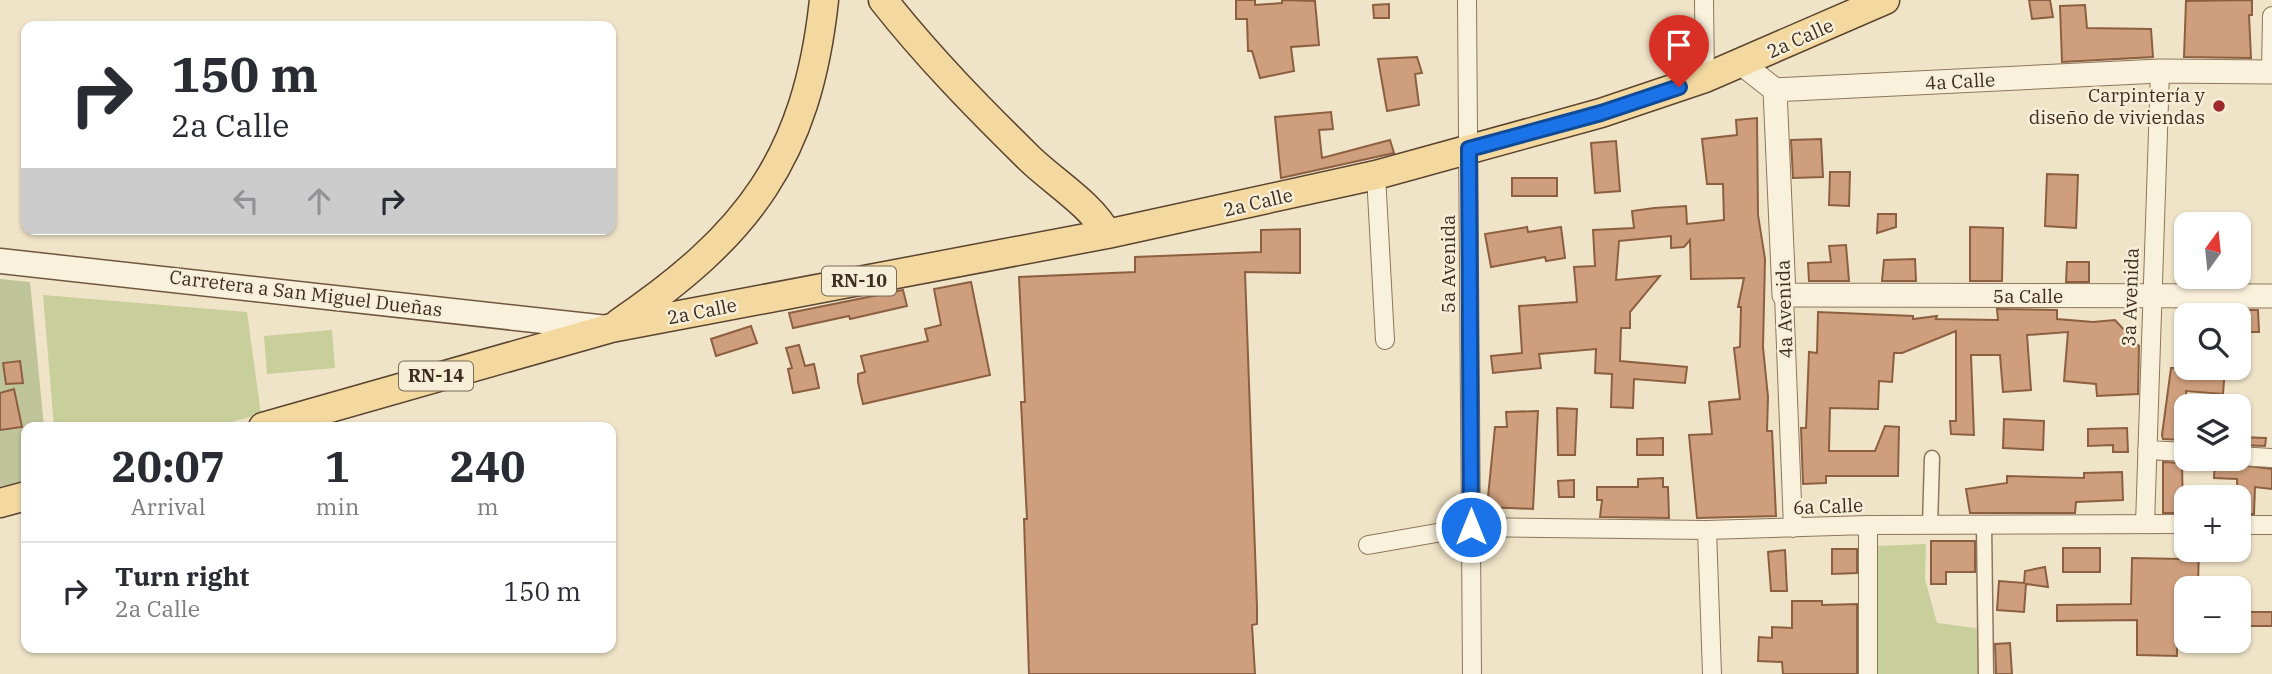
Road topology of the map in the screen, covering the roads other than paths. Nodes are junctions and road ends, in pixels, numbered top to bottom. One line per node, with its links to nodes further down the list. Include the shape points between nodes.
1 (824, 0): 19 (main road, via 812,82 793,137 768,183 747,213 696,266)
2 (883, 0): 14 (main road, via 983,113 1093,214)
3 (1467, 0): 12 (street, 5a Avenida)
4 (1704, 0): 10 (street)
5 (1885, 0): 7 (main road, 2a Calle)
6 (2272, 16): 9 (street)
7 (1742, 64): 10 (main road, 2a Calle / RN-10); 11 (street)
8 (2160, 71): 9 (street, 4a Calle); 11 (street, 4a Calle); 18 (street, 3a Avenida)
9 (2272, 72)
10 (1705, 78): 12 (main road, 2a Calle / RN-10, via 1601,113)
11 (1775, 90): 16 (street, 4a Avenida)
12 (1469, 149): 13 (main road, 2a Calle / RN-10); 36 (street, 5a Avenida)
13 (1376, 176): 14 (main road, 2a Calle / RN-10); 20 (street)
14 (1107, 234): 19 (main road, 2a Calle / RN-10)
15 (0, 261): 19 (main road, Carretera a San Miguel Dueñas / RN-10)
16 (1784, 295): 18 (street, 5a Calle); 37 (street, 4a Avenida)
17 (2272, 296): 18 (street, 5a Calle)
18 (2151, 297): 22 (street, 3a Avenida)
19 (611, 328): 21 (main road, RN-14)
20 (1385, 340)
21 (281, 422)
22 (2147, 450): 23 (street); 29 (street, 3a Avenida)
23 (2174, 451)
24 (2251, 457): 26 (street)
25 (1932, 458): 35 (street)
26 (2272, 458)
27 (21, 497): 28 (main road)
28 (0, 503)
29 (2145, 524): 30 (street, 6a Calle); 32 (street, 6a Calle)
30 (2174, 524)
31 (1868, 525): 35 (street, 6a Calle); 37 (street, 6a Calle); 42 (street)
32 (1984, 525): 35 (street, 6a Calle); 43 (street)
33 (2251, 525): 34 (street)
34 (2272, 525)
35 (1930, 526)
36 (1471, 527): 38 (street, 6a Calle); 39 (street, 6a Calle); 40 (street, 5a Avenida)
37 (1793, 528): 38 (street, 6a Calle)
38 (1707, 530): 41 (street)
39 (1368, 545)
40 (1472, 674)
41 (1712, 674)
42 (1868, 674)
43 (1986, 674)

